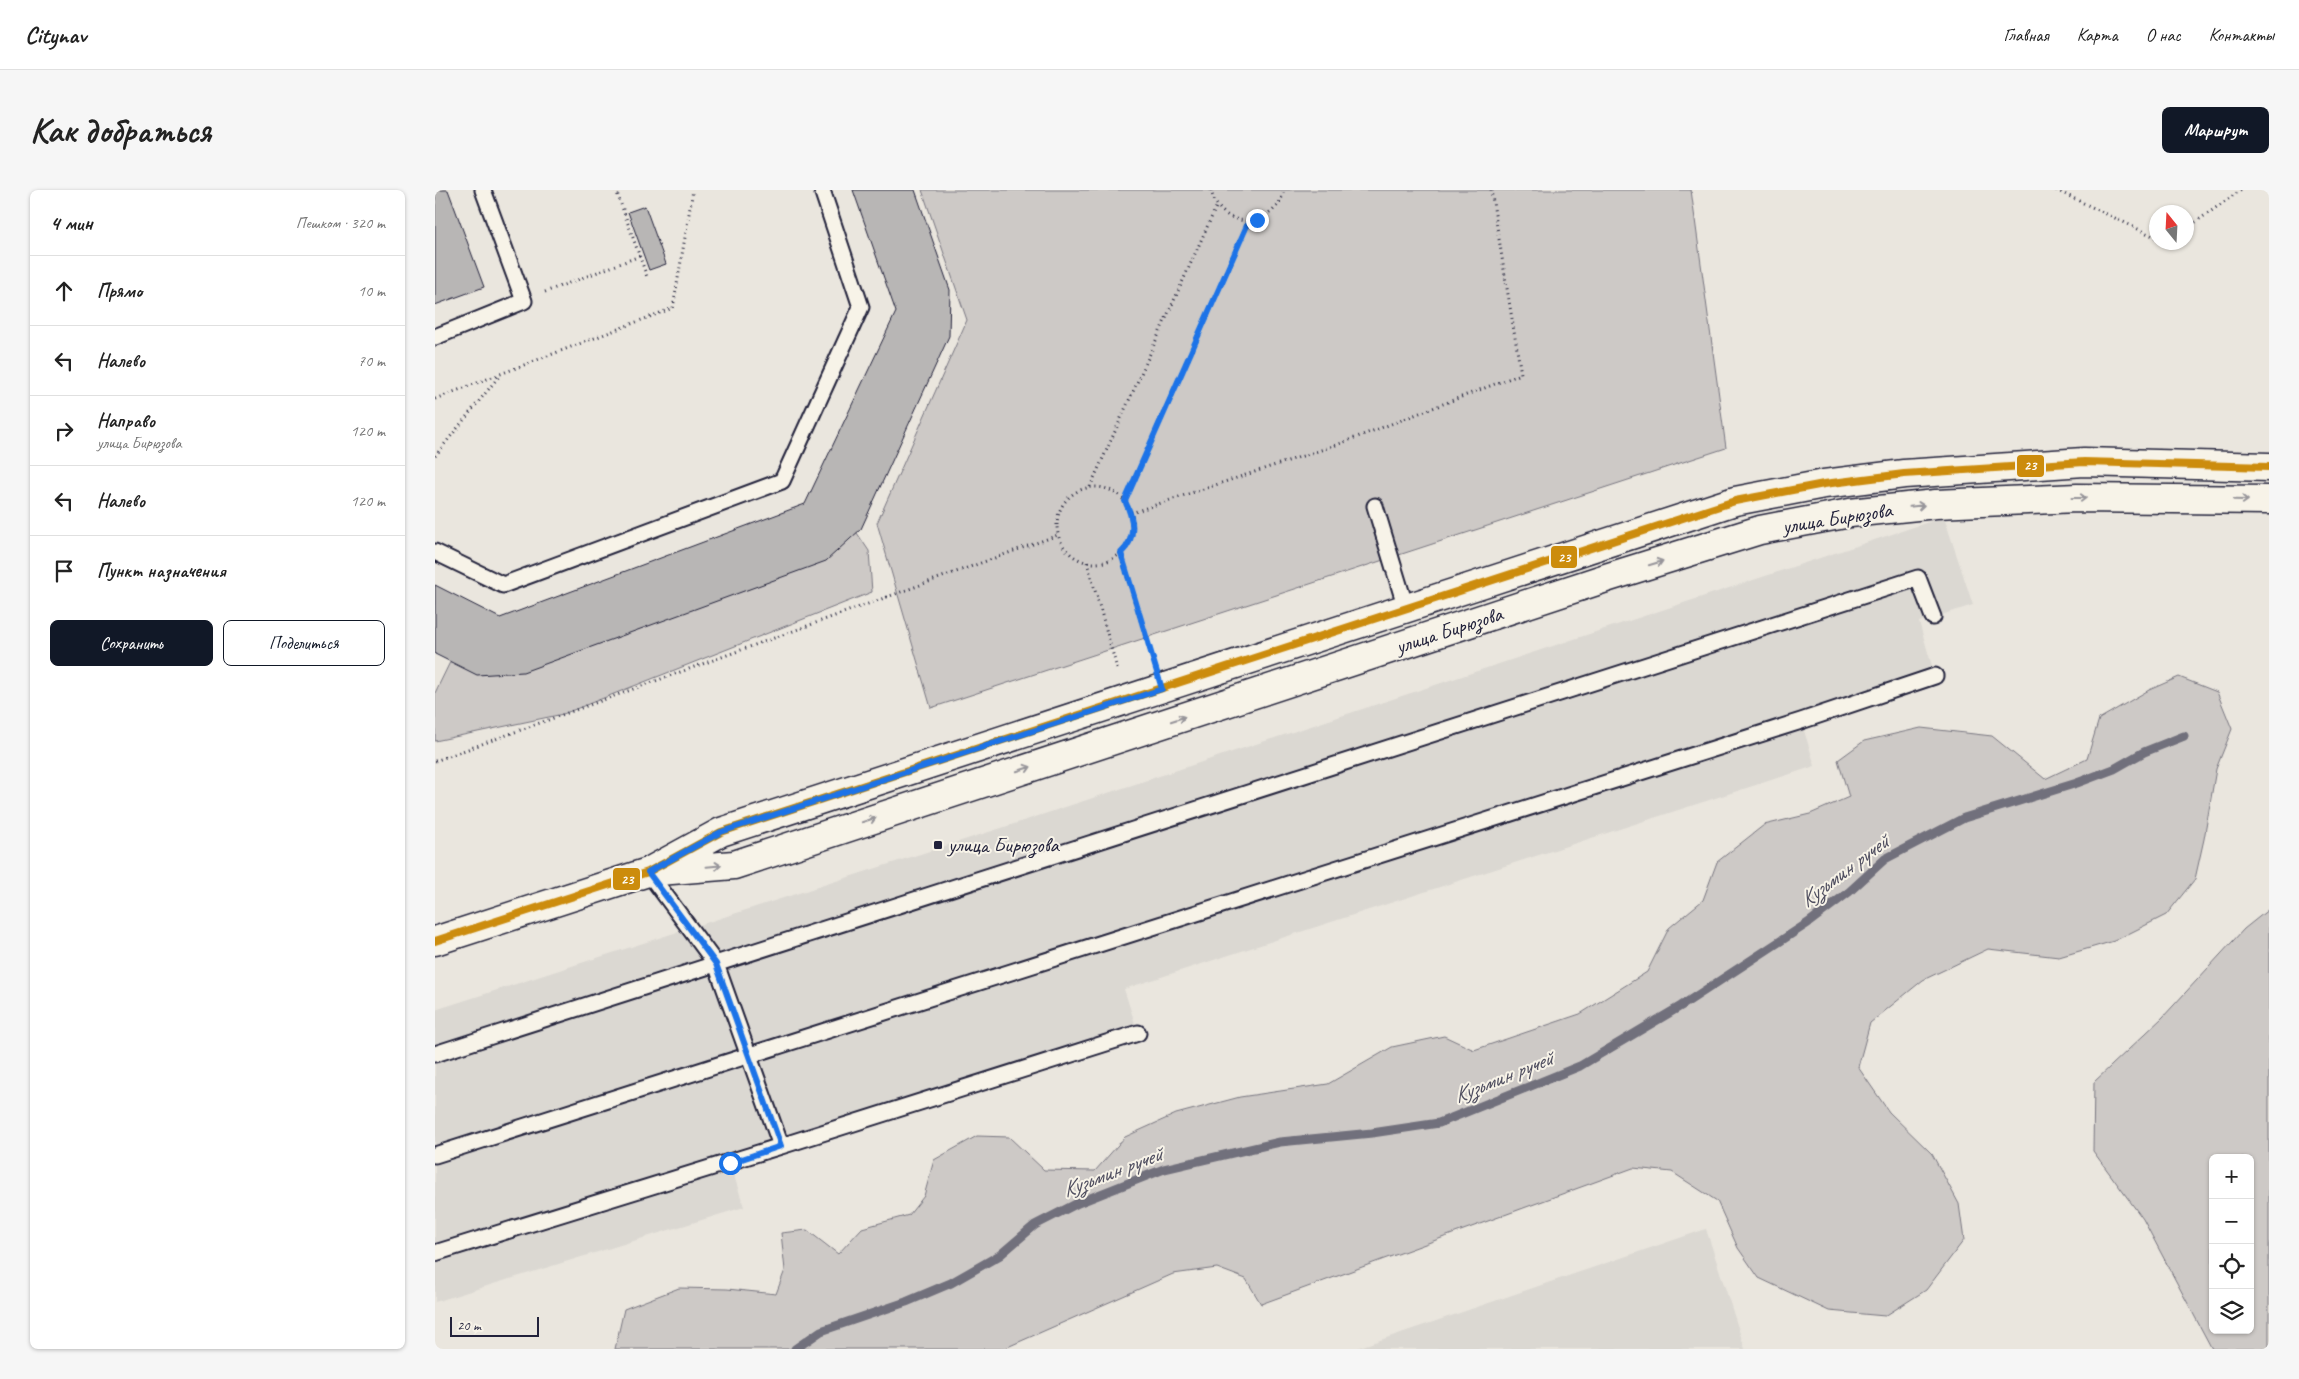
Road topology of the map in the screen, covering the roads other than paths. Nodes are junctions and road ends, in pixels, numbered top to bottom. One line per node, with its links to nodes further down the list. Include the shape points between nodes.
1 (483, 190): 3 (lane, via 524,301)
2 (822, 190): 7 (lane, via 861,307 782,481 503,586)
3 (435, 336)
4 (2269, 467): 8 (main road, улица Бирюзова, via 2084,462 1904,474 1824,484 1735,501)
5 (2269, 500): 11 (main road, улица Бирюзова, one-way to 5, via 734,865 1760,530 1850,513 1937,504 2077,498)
6 (1375, 506): 8 (lane)
7 (435, 552)
8 (1406, 608): 11 (main road, улица Бирюзова, via 721,832)
9 (1933, 617): 13 (lane, via 1918,578)
10 (1935, 676): 16 (lane)
11 (648, 872): 12 (main road, улица Бирюзова); 13 (lane)
12 (435, 941)
13 (716, 964): 15 (lane); 16 (lane)
14 (1138, 1034): 17 (lane)
15 (435, 1054)
16 (750, 1055): 17 (lane); 18 (lane)
17 (781, 1146): 19 (lane)
18 (435, 1155)
19 (435, 1253)

